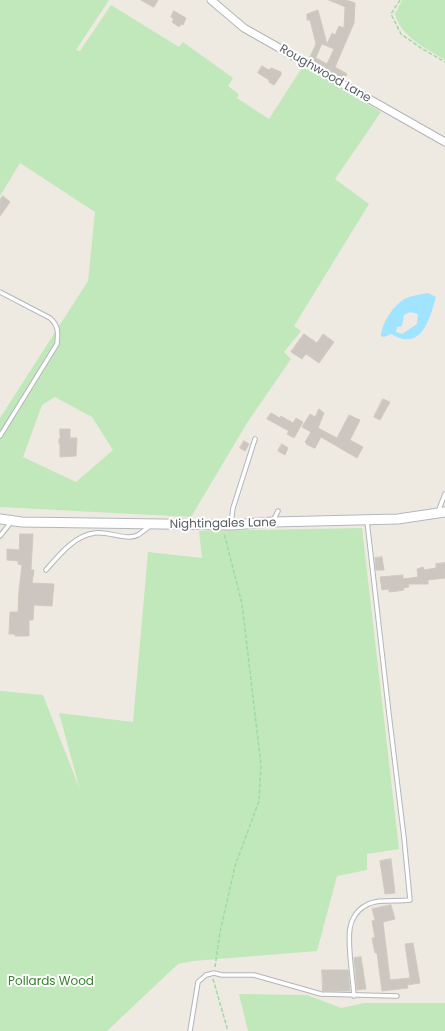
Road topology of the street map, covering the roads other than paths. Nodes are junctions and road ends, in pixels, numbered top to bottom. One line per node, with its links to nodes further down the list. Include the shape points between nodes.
1 (211, 0): 2 (street, Roughwood Lane, via 244,28)
2 (445, 142)
3 (0, 292): 4 (lane, via 50,318 56,323 58,332 57,344)
4 (0, 436)
5 (255, 440): 14 (lane)
6 (445, 494): 8 (lane)
7 (278, 511): 12 (lane)
8 (441, 512): 11 (main road, Nightingales Lane)
9 (0, 519): 10 (main road, Nightingales Lane)
10 (13, 521): 13 (main road, Nightingales Lane); 15 (lane)
11 (367, 521): 12 (main road, Nightingales Lane); 17 (lane, via 410,900 378,902 365,906 355,915 349,939)
12 (273, 522): 14 (main road, Nightingales Lane)
13 (152, 525): 14 (main road, Nightingales Lane); 16 (lane, via 131,537 98,532 87,535 61,553)
14 (227, 528)
15 (0, 536)
16 (46, 570)
17 (354, 996): 18 (lane); 19 (lane, via 321,994 254,975 214,973 206,975 198,982)
18 (397, 996)
19 (190, 1031)

